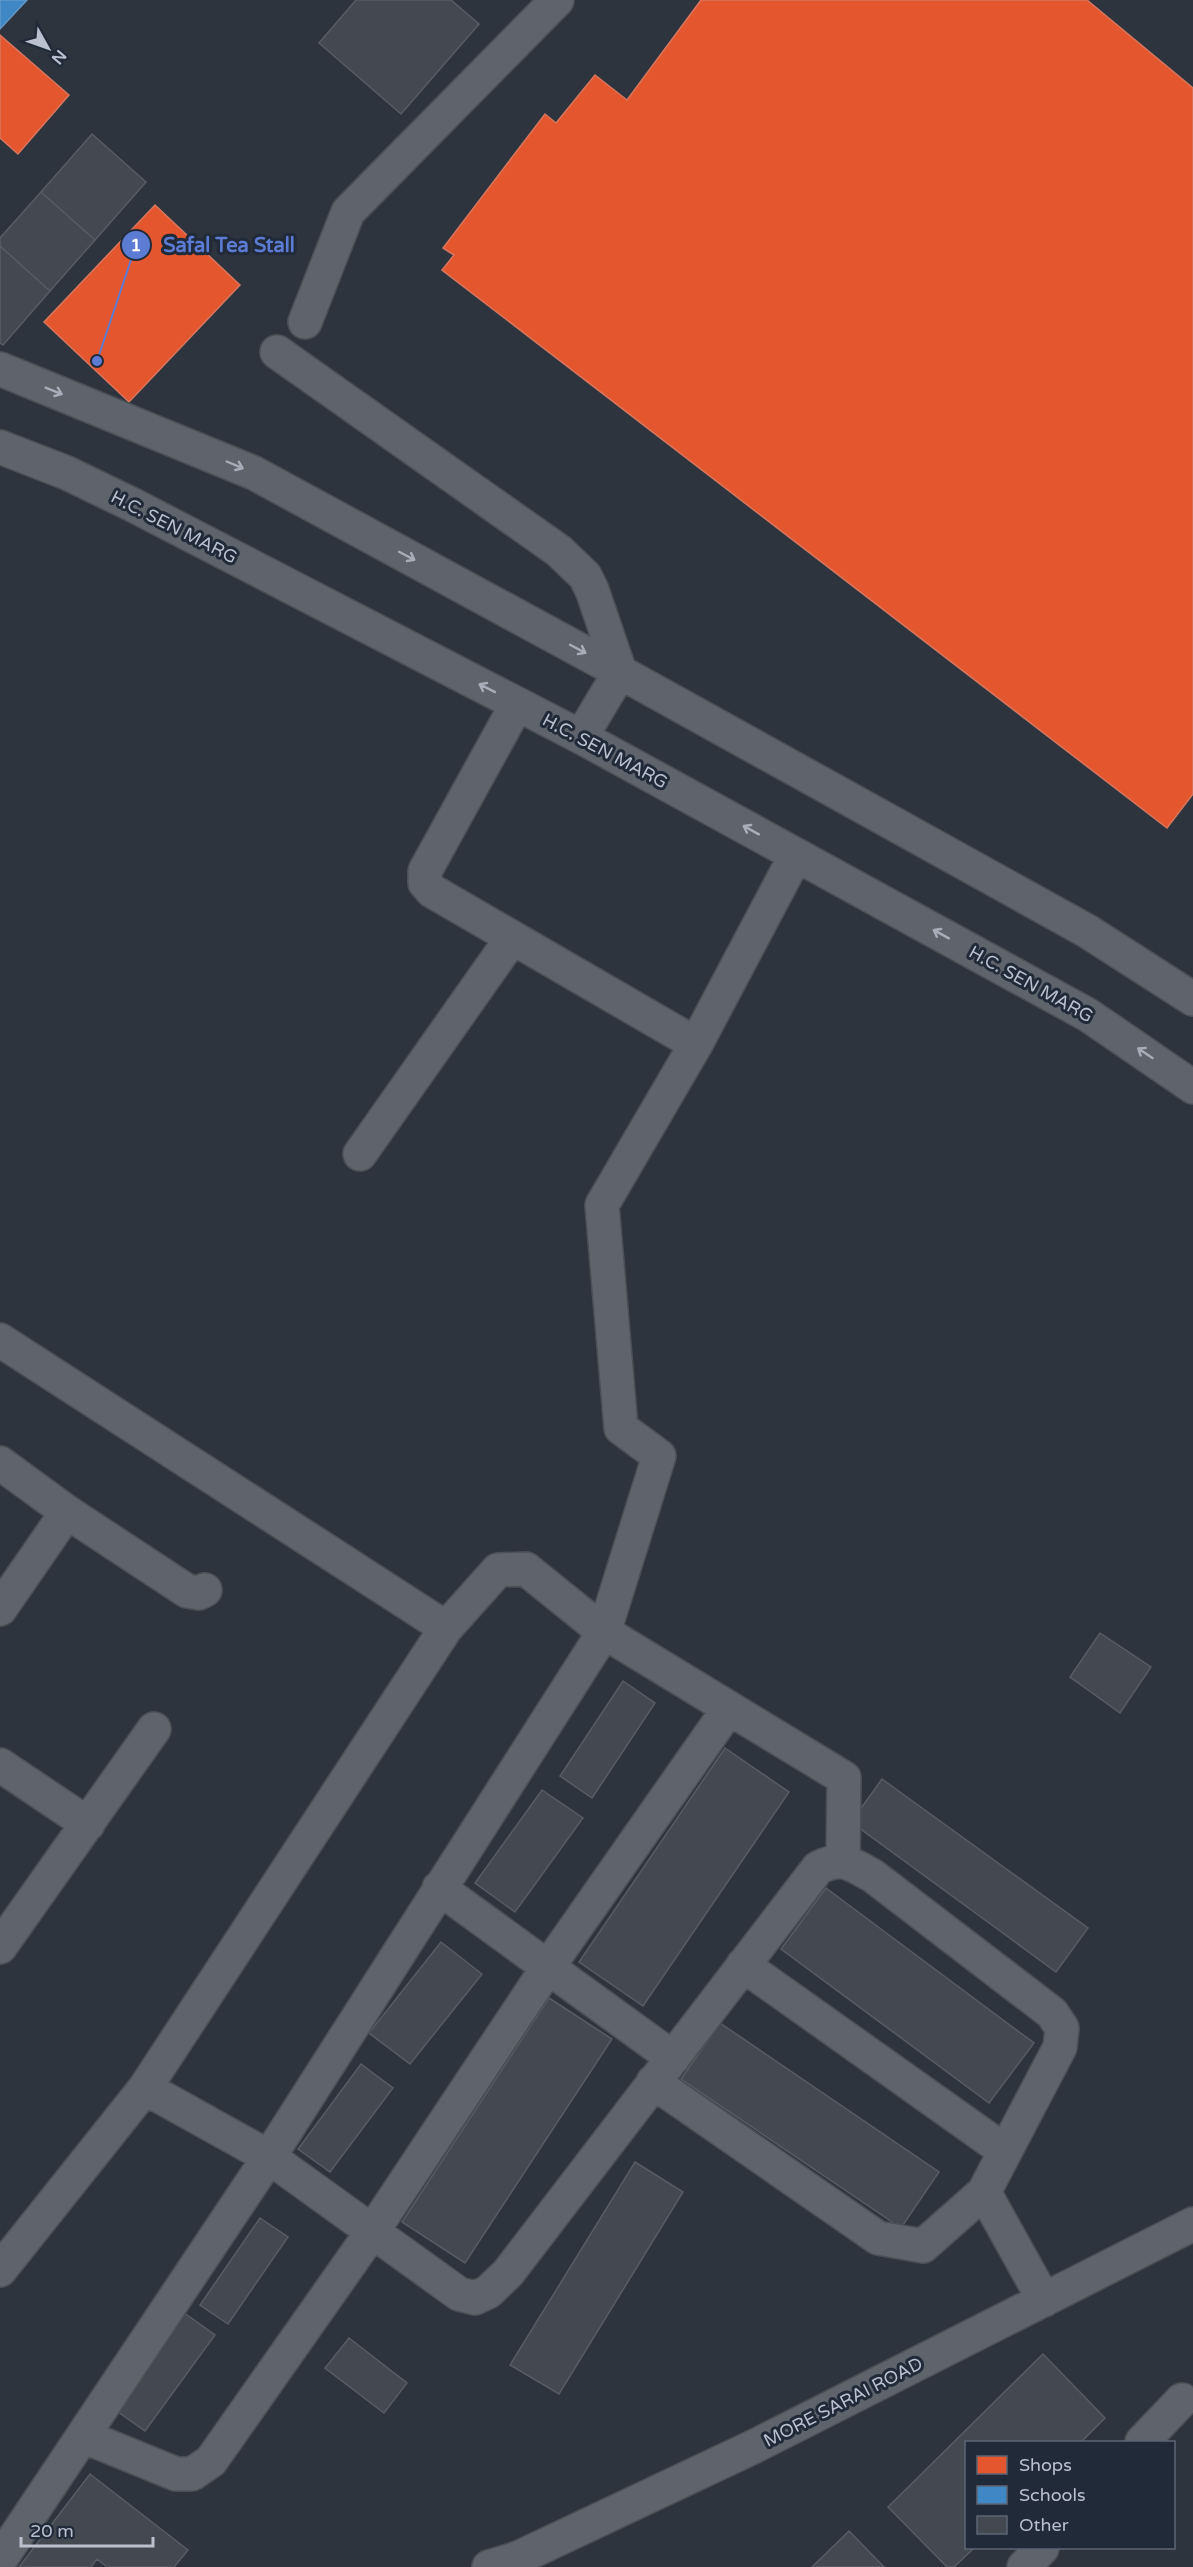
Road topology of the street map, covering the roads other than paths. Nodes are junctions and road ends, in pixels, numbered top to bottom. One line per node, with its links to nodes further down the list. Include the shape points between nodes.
1 (557, 0): 2 (street, via 348,212)
2 (305, 322)
3 (277, 352): 6 (street, via 572,562 592,590)
4 (0, 369): 6 (street, one-way to 6, via 254,473)
5 (0, 447): 7 (street, H.C. SEN MARG, one-way to 5, via 67,473)
6 (620, 672): 8 (street); 11 (street, via 1087,931)
7 (517, 704): 8 (street, H.C. SEN MARG); 10 (street, via 425,871 424,880 432,891)
8 (581, 736): 9 (street, H.C. SEN MARG, one-way to 8)
9 (796, 855): 12 (street); 13 (street, H.C. SEN MARG, one-way to 9, via 1088,1015)
10 (512, 938): 12 (street); 14 (street)
11 (1193, 999)
12 (696, 1044): 21 (street, via 602,1205 621,1428 659,1456)
13 (1193, 1087)
14 (360, 1154)
15 (0, 1340): 20 (street)
16 (0, 1463): 17 (street)
17 (67, 1512): 18 (street, via 187,1591); 19 (street)
18 (205, 1590)
19 (0, 1609)
20 (446, 1628): 21 (street, via 498,1570 526,1569); 32 (street)
21 (604, 1632): 26 (street, via 844,1778); 27 (street)
22 (718, 1724): 30 (street)
23 (154, 1729): 25 (street)
24 (0, 1765): 25 (street)
25 (88, 1824): 28 (street)
26 (843, 1861): 29 (street, via 832,1860 818,1868); 33 (street, via 873,1876 1052,2013 1062,2028 1060,2047)
27 (439, 1888): 30 (street); 34 (street)
28 (0, 1947)
29 (743, 1965): 31 (street); 33 (street)
30 (548, 1967): 31 (street); 37 (street)
31 (663, 2070): 35 (street, via 878,2238 923,2246); 37 (street, via 508,2273 488,2292 475,2298 459,2294)
32 (145, 2088): 34 (street); 38 (street)
33 (1005, 2151): 35 (street)
34 (269, 2157): 37 (street); 41 (street)
35 (984, 2192): 39 (street)
36 (1193, 2224): 39 (street, MORE SARAI ROAD)
37 (372, 2232): 41 (street, via 211,2461 192,2474 176,2474)
38 (0, 2270)
39 (1044, 2300): 45 (street, MORE SARAI ROAD, via 753,2448 518,2558)
40 (1182, 2400): 42 (street)
41 (82, 2436): 44 (street)
42 (1143, 2441)
43 (1040, 2549): 46 (street)
44 (0, 2560)
45 (489, 2567)
46 (1024, 2567)

